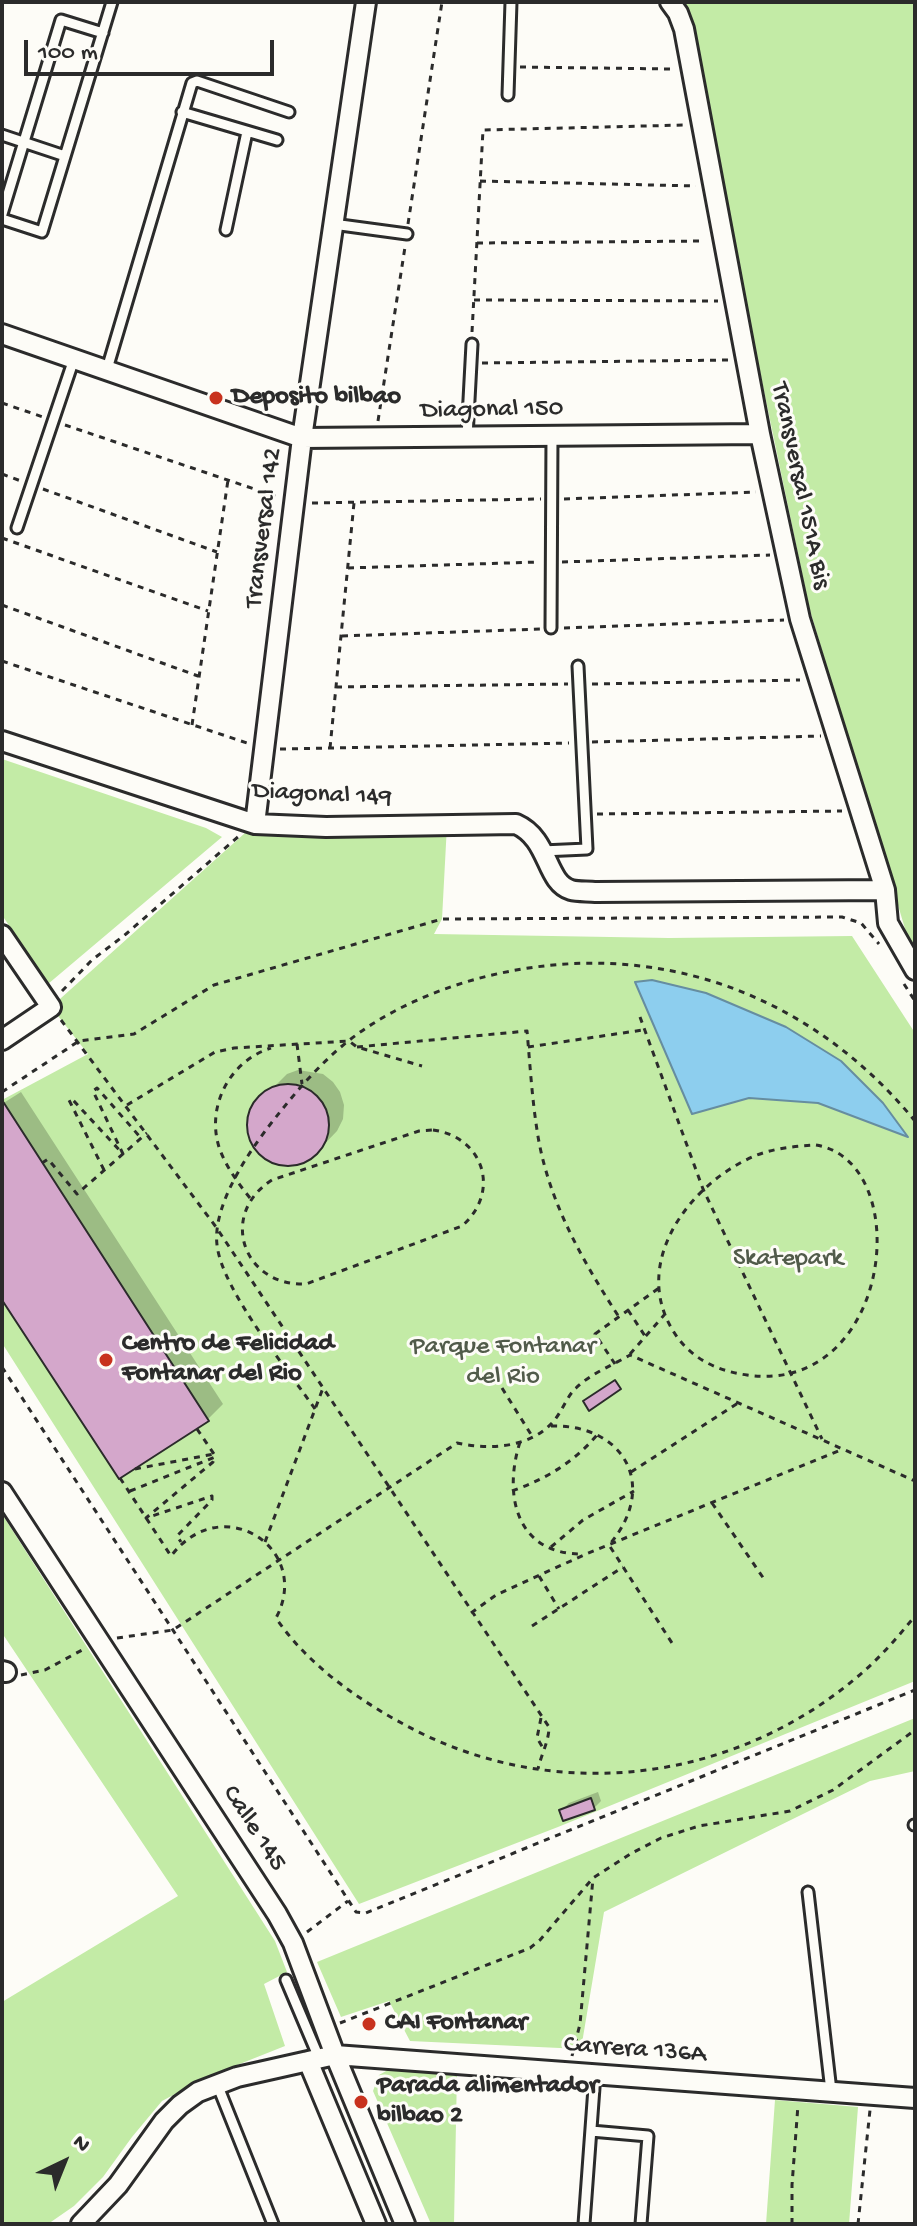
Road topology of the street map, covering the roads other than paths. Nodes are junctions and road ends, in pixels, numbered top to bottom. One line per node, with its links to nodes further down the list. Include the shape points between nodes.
1 (112, 2): 5 (lane)
2 (366, 2): 15 (street, Transversal 142)
3 (511, 2): 6 (lane)
4 (670, 2): 22 (street, Transversal 151A Bis, via 684,29)
5 (103, 33): 12 (lane, via 61,20); 13 (lane)
6 (508, 95)
7 (182, 112): 8 (lane, via 189,87 197,81); 9 (lane); 21 (lane)
8 (289, 112)
9 (247, 132): 11 (lane); 16 (lane)
10 (2, 135): 12 (lane)
11 (277, 140)
12 (24, 142): 13 (lane); 14 (lane)
13 (65, 156): 14 (lane, via 42,232)
14 (2, 217)
15 (333, 224): 17 (lane); 25 (street, Transversal 142)
16 (226, 230)
17 (407, 234)
18 (2, 334): 20 (street, Diagonal 150)
19 (472, 344): 24 (lane)
20 (74, 359): 21 (street, Diagonal 150); 26 (lane)
21 (107, 369): 25 (street, Diagonal 150)
22 (760, 434): 23 (street, Diagonal 150); 32 (street, Transversal 151A Bis, via 800,619)
23 (552, 436): 24 (street, Diagonal 150); 27 (lane)
24 (467, 437): 25 (street, Diagonal 150)
25 (302, 438): 30 (street, Transversal 142)
26 (17, 528)
27 (551, 628)
28 (578, 666): 31 (lane, via 587,849)
29 (2, 741): 30 (street, Diagonal 149)
30 (255, 824): 31 (street, Diagonal 149, via 516,824 530,831)
31 (542, 851): 32 (street, via 552,873 571,890)
32 (885, 890): 34 (street, Transversal 151A Bis, via 888,923)
33 (2, 935): 35 (street, via 51,1007)
34 (907, 973)
35 (2, 1040)
36 (2, 1492): 39 (street, Calle 145, via 293,1943 325,2028)
37 (808, 1892): 42 (lane)
38 (286, 1980): 39 (lane)
39 (321, 2058): 40 (street, Carrera 136A); 41 (street, Carrera 136A); 47 (street, Calle 145); 48 (street, Calle 145)
40 (595, 2074): 42 (street, Carrera 136A); 44 (lane)
41 (217, 2084): 45 (street, Carrera 136A, via 164,2121 118,2185); 46 (lane)
42 (831, 2091): 43 (street, Carrera 136A)
43 (915, 2098)
44 (591, 2131): 49 (lane); 50 (lane, via 648,2136)
45 (81, 2224)
46 (273, 2224)
47 (376, 2224)
48 (405, 2224)
49 (584, 2224)
50 (641, 2224)

